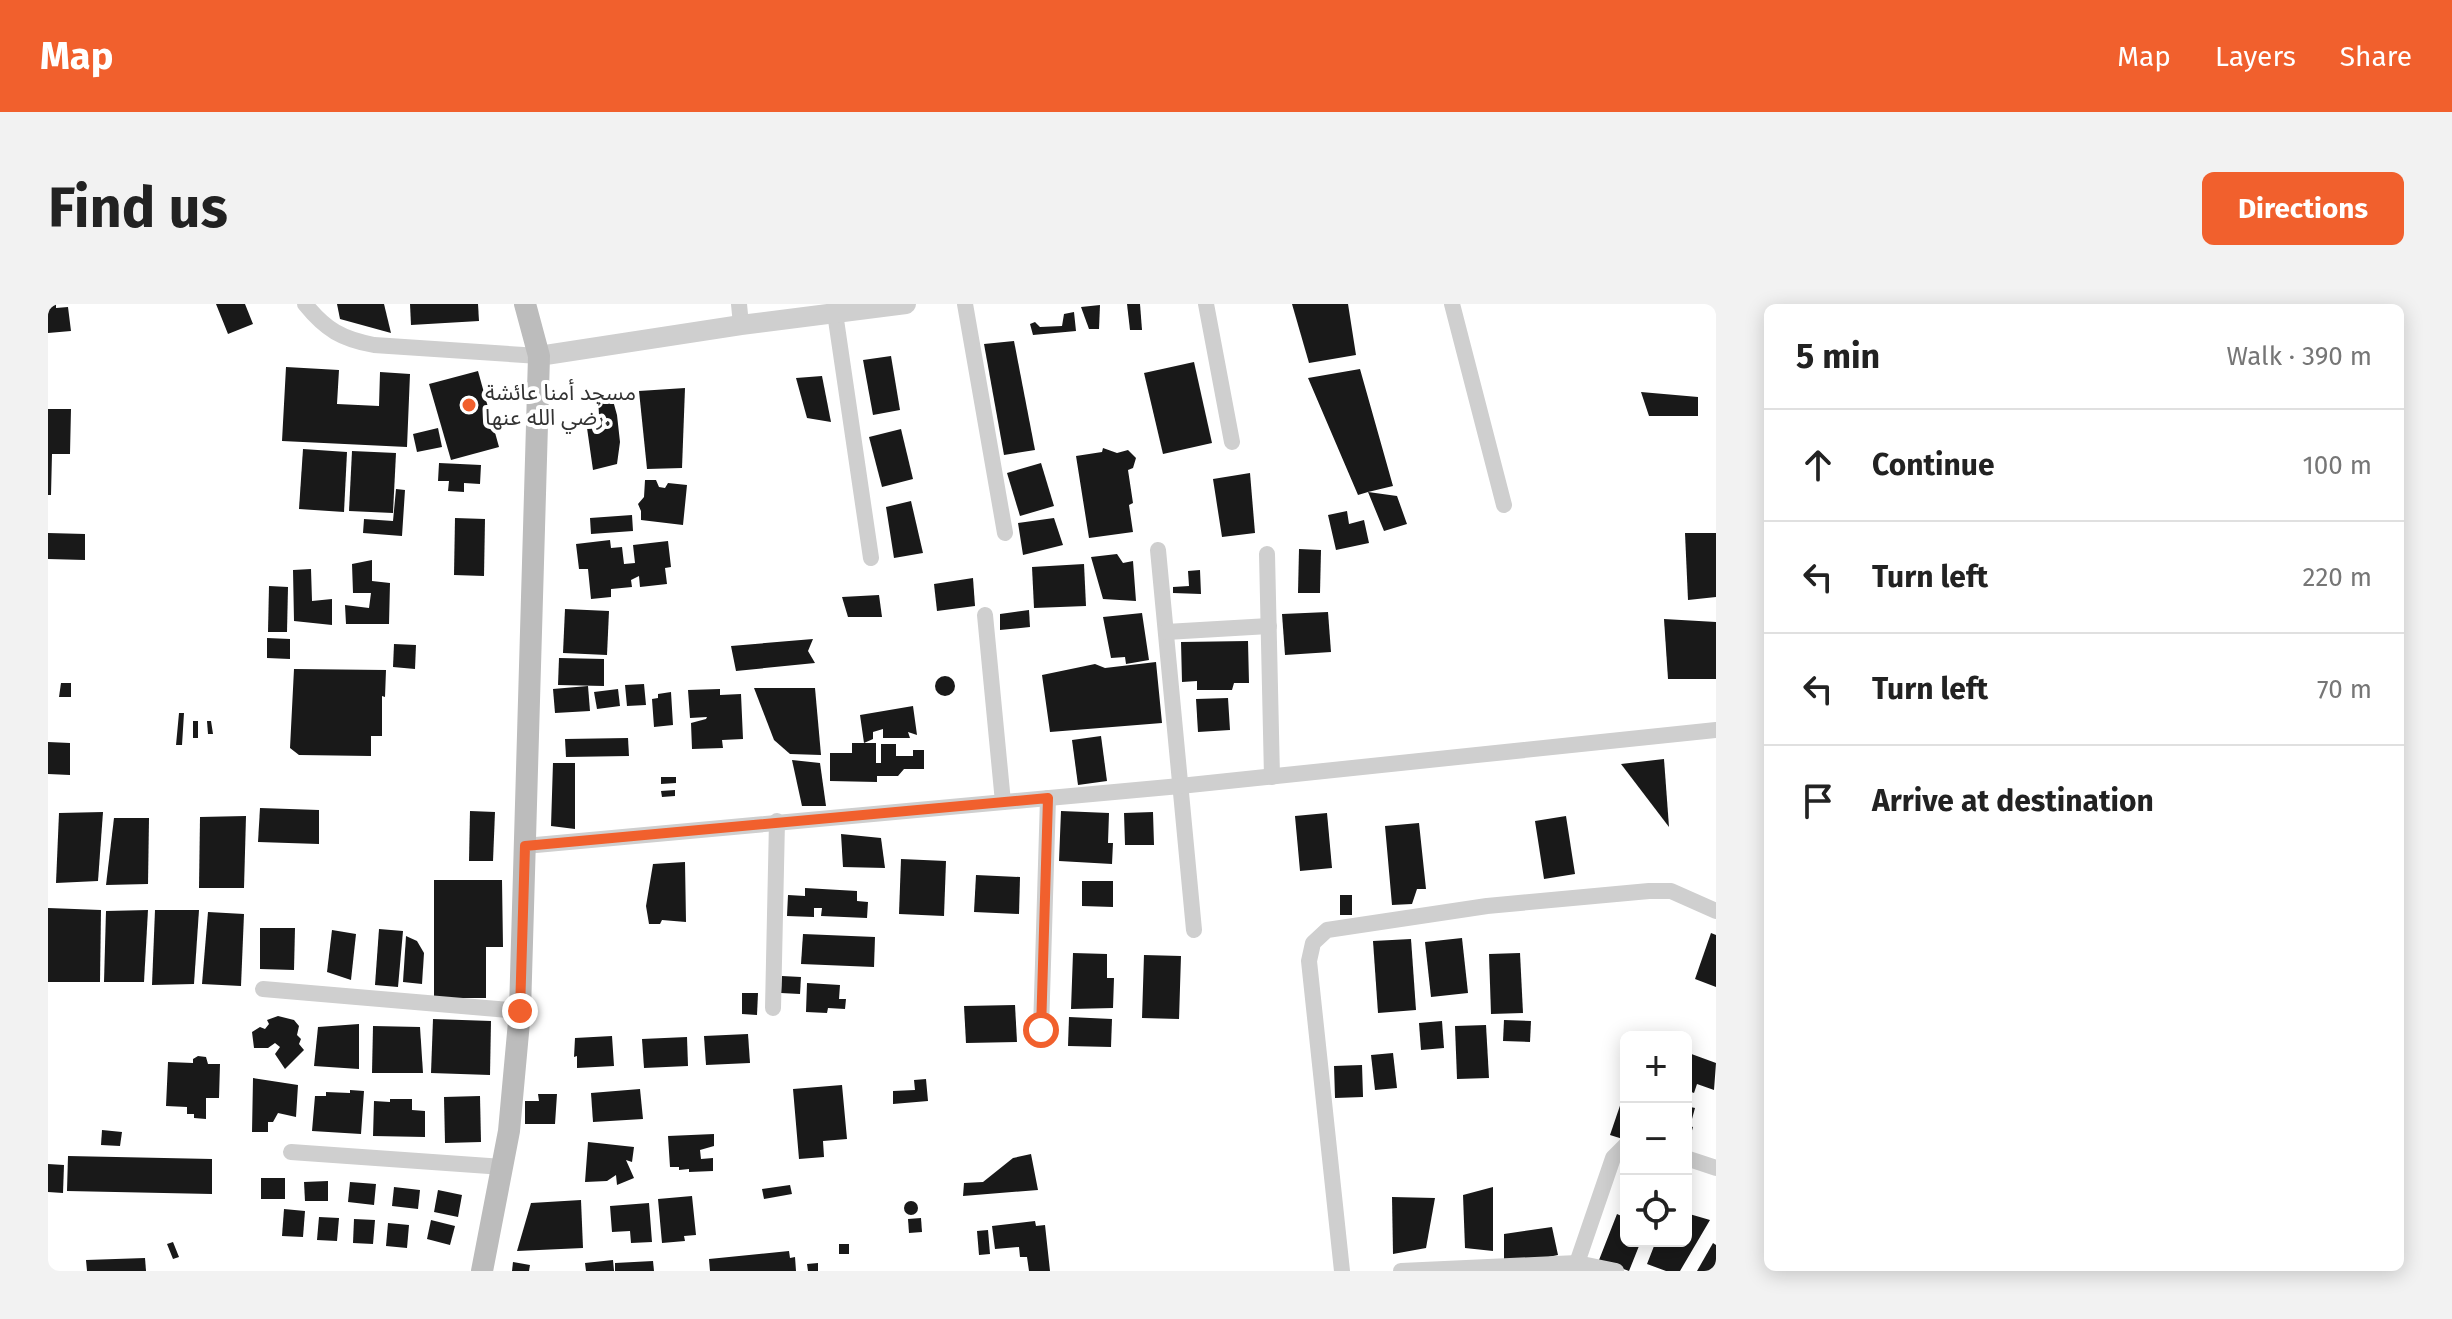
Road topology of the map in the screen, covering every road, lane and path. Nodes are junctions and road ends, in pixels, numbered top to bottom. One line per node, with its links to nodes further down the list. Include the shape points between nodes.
1 (305, 304): 9 (street, via 349,341)
2 (525, 304): 9 (main road)
3 (906, 304): 7 (street)
4 (965, 304): 12 (street)
5 (1206, 304): 10 (street)
6 (1452, 304): 11 (street)
7 (835, 313): 8 (street); 15 (street)
8 (740, 314): 9 (street)
9 (539, 356): 25 (main road)
10 (1232, 442)
11 (1504, 505)
12 (1005, 533)
13 (1158, 550): 18 (street)
14 (1267, 554): 17 (street)
15 (871, 558)
16 (985, 615): 23 (street)
17 (1269, 626): 18 (street); 20 (street)
18 (1166, 632): 21 (street)
19 (1716, 730): 20 (street)
20 (1272, 777): 21 (street)
21 (1180, 786): 22 (street); 27 (street)
22 (1048, 798): 23 (street); 31 (street)
23 (1003, 802): 24 (street)
24 (777, 821): 25 (street); 29 (street)
25 (525, 846): 30 (main road)
26 (1716, 911): 40 (street, via 1671,891 1649,891 1487,906 1327,930 1313,943 1309,961)
27 (1194, 930)
28 (263, 989): 30 (street)
29 (773, 1008)
30 (520, 1011): 35 (main road)
31 (1041, 1030)
32 (1620, 1151): 37 (street, via 1613,1158)
33 (291, 1152): 35 (street)
34 (1692, 1160): 36 (street)
35 (503, 1167): 39 (main road)
36 (1716, 1168)
37 (1577, 1263): 38 (street); 41 (street)
38 (1605, 1269)
39 (482, 1271)
40 (1342, 1271)
41 (1401, 1271)

